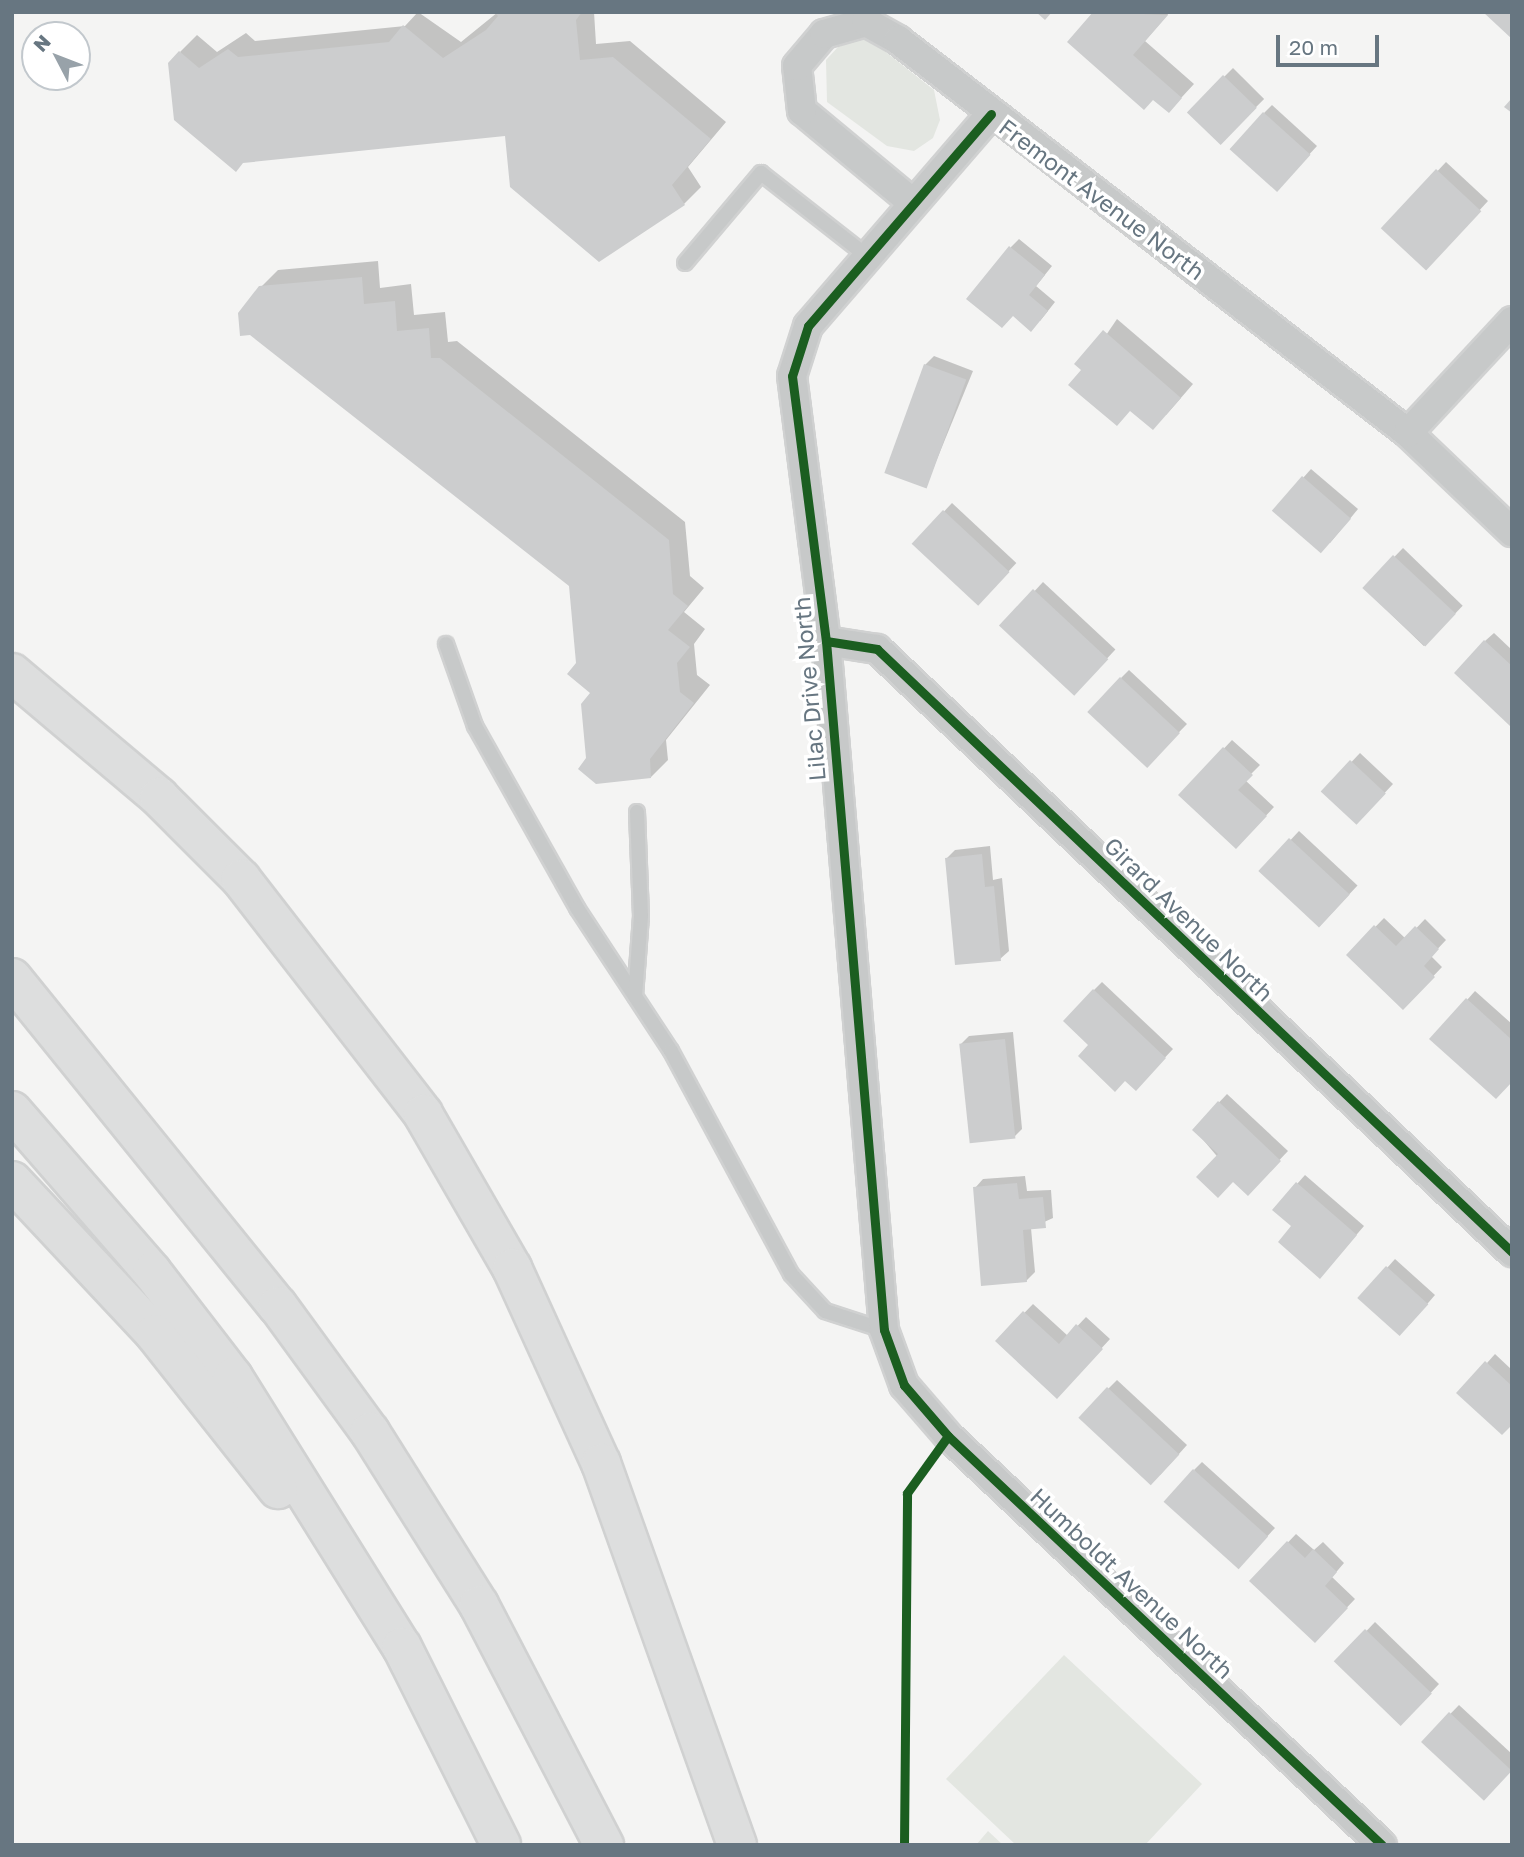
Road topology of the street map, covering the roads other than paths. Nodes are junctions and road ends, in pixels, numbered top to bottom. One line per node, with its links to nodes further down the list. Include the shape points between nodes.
1 (991, 114): 2 (street, Lilac Drive North); 2 (street, Fremont Avenue North, via 866,22 824,34 797,66 802,111); 6 (street, Fremont Avenue North)
2 (913, 203): 3 (street, Lilac Drive North)
3 (867, 256): 4 (lane, via 761,173); 8 (street, Lilac Drive North, via 808,326 792,376)
4 (685, 263)
5 (1512, 321): 6 (street)
6 (1408, 433): 7 (street, Fremont Avenue North)
7 (1512, 532)
8 (826, 641): 16 (street, Girard Avenue North, via 877,649); 17 (street, Lilac Drive North)
9 (446, 643): 13 (lane, via 475,726)
10 (12, 673): 20 (highway, via 151,789 241,879 423,1114 512,1268 601,1463)
11 (638, 812): 13 (lane)
12 (12, 978): 19 (highway, via 278,1306 370,1432 479,1605)
13 (635, 996): 17 (lane, via 791,1274 825,1311)
14 (12, 1111): 18 (highway, via 152,1272 233,1377 396,1637)
15 (12, 1181): 18 (highway, via 139,1315 251,1452 373,1627)
16 (1512, 1252)
17 (884, 1330): 21 (street, Humboldt Avenue North, via 904,1385 948,1436)
18 (500, 1845)
19 (604, 1845)
20 (737, 1845)
21 (1381, 1845)

